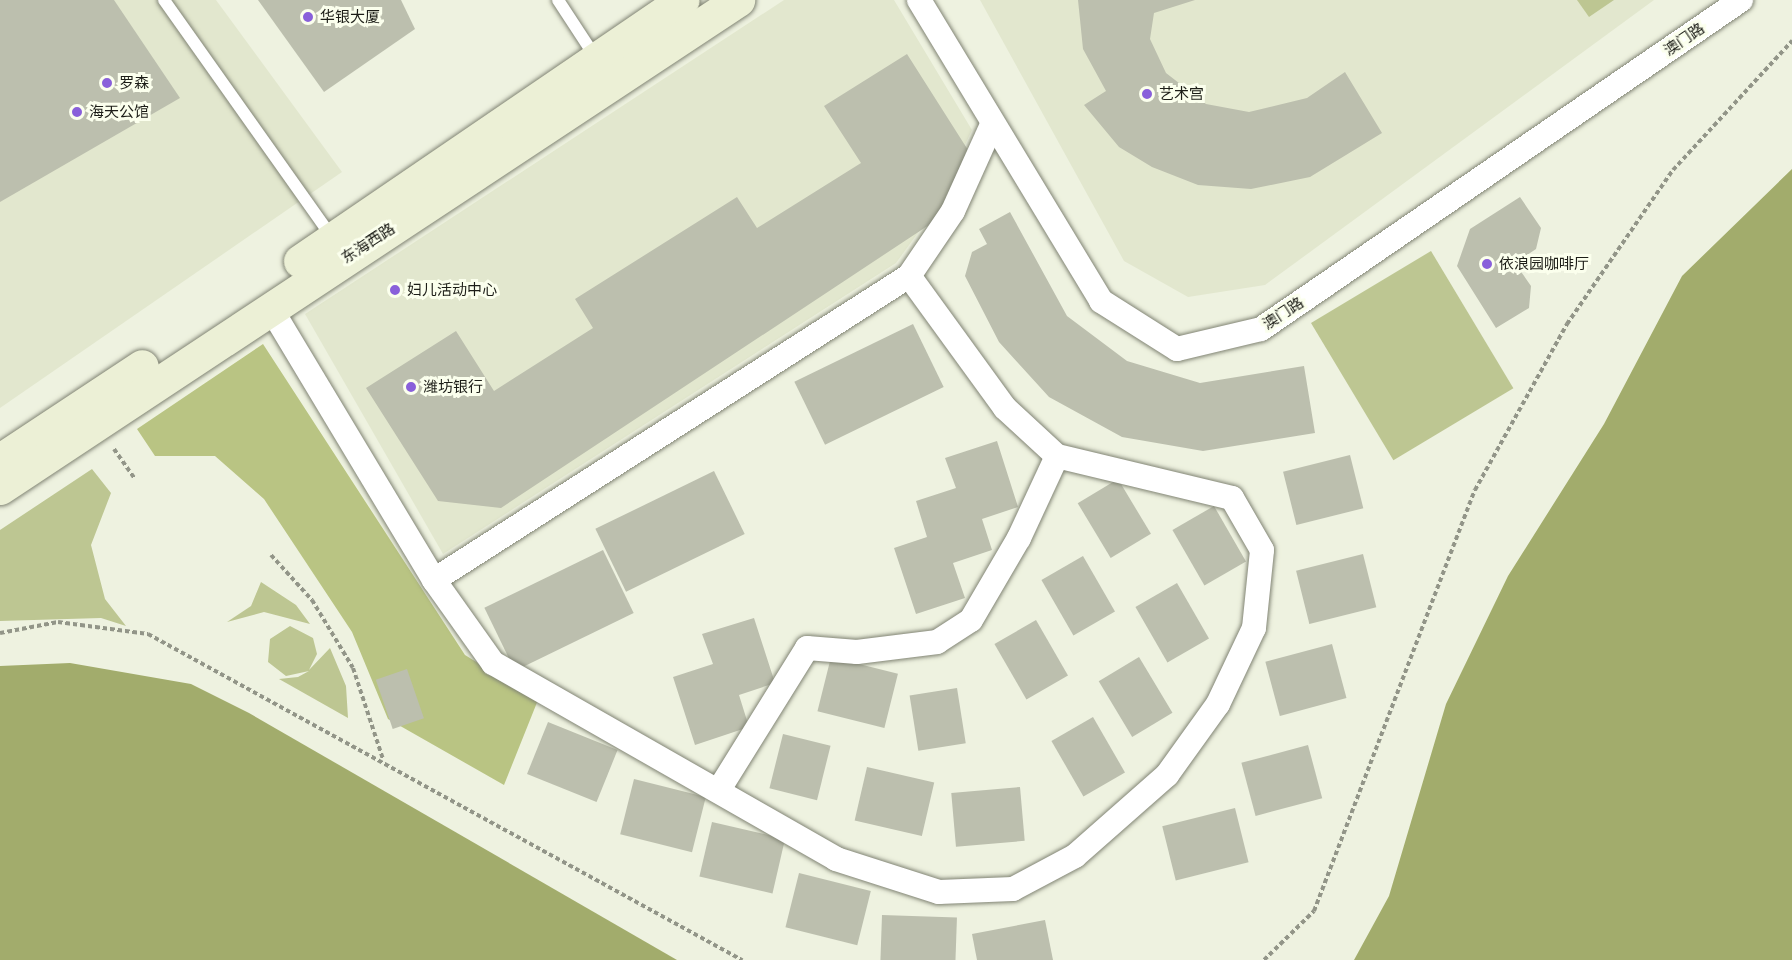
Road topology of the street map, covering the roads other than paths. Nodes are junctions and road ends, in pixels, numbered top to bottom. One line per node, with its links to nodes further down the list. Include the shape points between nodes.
1 (164, 0): 9 (lane)
2 (558, 0): 7 (lane)
3 (682, 0): 7 (main road, 东海西路)
4 (738, 0): 11 (main road, 东海西路)
5 (918, 0): 8 (street, 澳门路)
6 (1741, 0): 8 (street, 澳门路, via 1261,329 1177,349 1101,301)
7 (596, 59): 9 (main road, 东海西路)
8 (991, 127): 10 (street, via 953,211)
9 (333, 238): 13 (main road, 东海西路)
10 (909, 276): 12 (street, via 1005,408); 15 (street)
11 (270, 307): 14 (main road, 东海西路); 15 (street)
12 (1057, 456): 16 (street, via 1019,538 971,620 937,642 857,652 807,648); 16 (street, via 1232,498 1262,550 1254,628 1218,704 1167,776 1075,856 1013,889 939,892 836,859)
13 (0, 460)
14 (0, 488)
15 (434, 580): 16 (street, via 493,663)
16 (720, 788)

